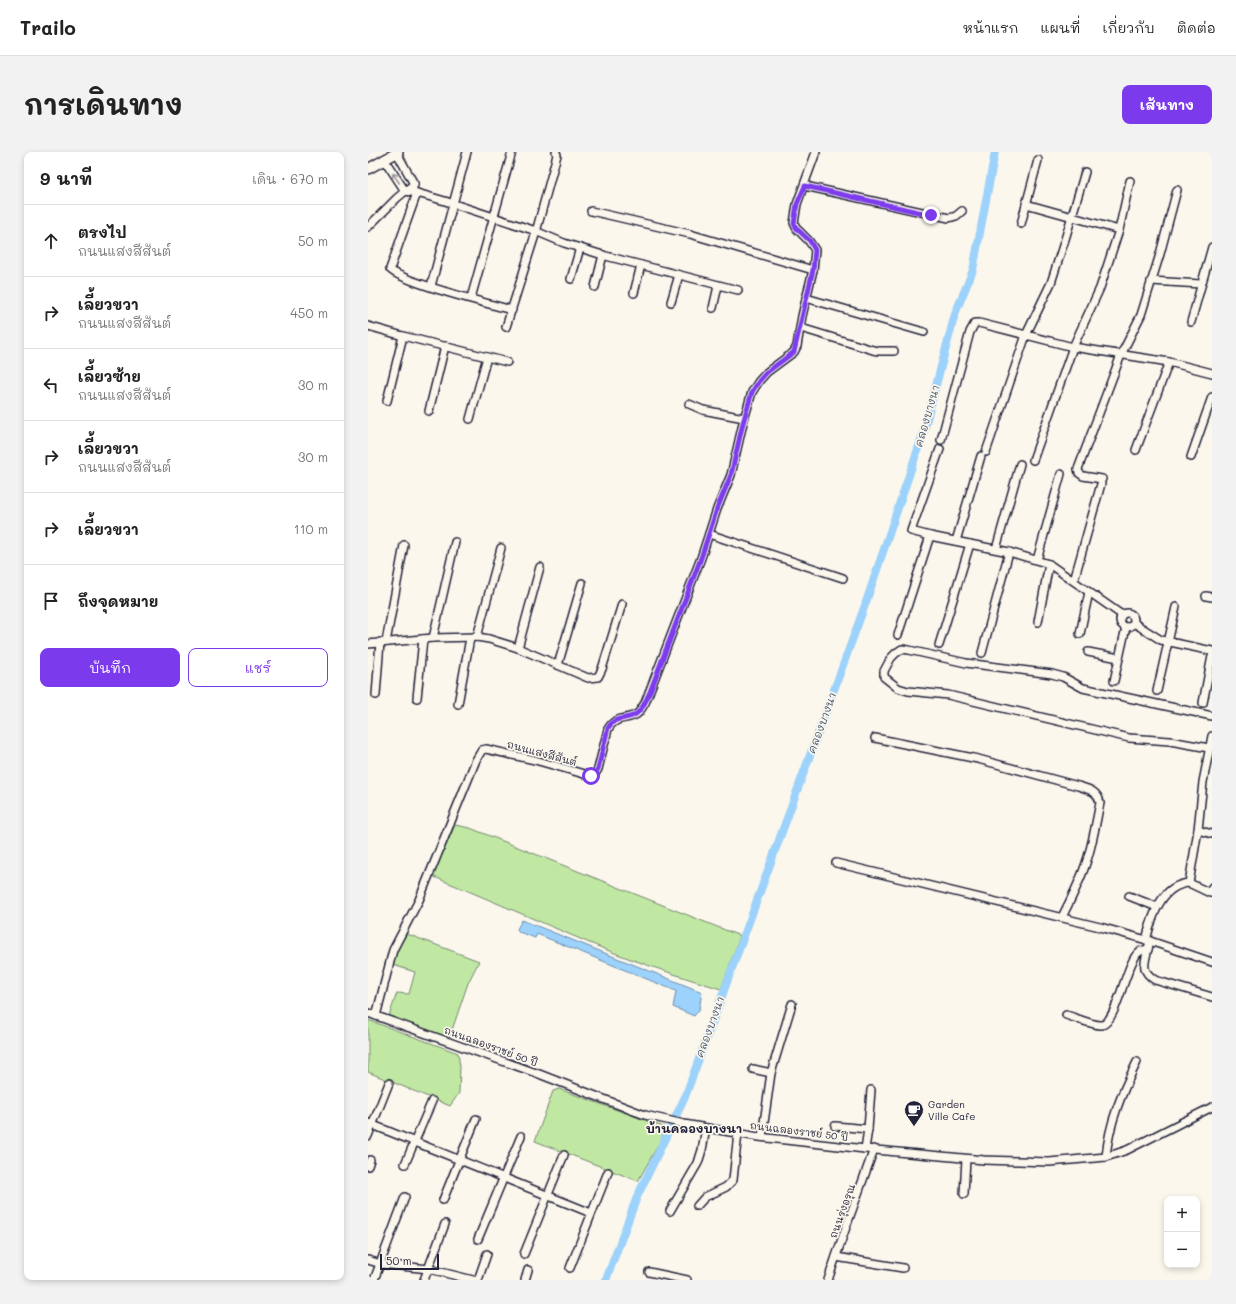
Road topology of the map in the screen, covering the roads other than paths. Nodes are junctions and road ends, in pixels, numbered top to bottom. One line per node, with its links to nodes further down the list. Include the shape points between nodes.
1 (398, 152): 6 (street); 12 (street)
2 (467, 152): 14 (street)
3 (512, 152): 18 (street)
4 (556, 152): 23 (street)
5 (816, 152): 11 (street, ถนนแสงสีสันต์)
6 (384, 159): 8 (street); 12 (street, one-way to 6)
7 (1038, 160): 15 (street)
8 (368, 168)
9 (1085, 172): 19 (street)
10 (1130, 181): 22 (street)
11 (805, 186): 17 (street, via 949,218); 28 (street, ถนนแสงสีสันต์, via 797,204 794,224 815,250)
12 (412, 190): 14 (street); 21 (street); 33 (street, via 390,270)
13 (1178, 190): 31 (street)
14 (453, 204): 18 (street); 33 (street)
15 (1026, 204): 19 (street); 20 (street)
16 (591, 211): 28 (street, via 690,234)
17 (962, 211)
18 (493, 217): 23 (street); 38 (street)
19 (1071, 217): 22 (street); 48 (street, via 1051,283)
20 (1021, 224)
21 (368, 227)
22 (1119, 230): 51 (street, via 1100,288)
23 (536, 232): 25 (street); 42 (street)
24 (1212, 247): 32 (street)
25 (580, 248): 26 (street); 30 (street)
26 (603, 254): 27 (street); 35 (street)
27 (641, 265): 29 (street); 37 (street)
28 (813, 270): 39 (street, ถนนแสงสีสันต์)
29 (679, 275): 34 (street); 40 (street)
30 (571, 279)
31 (1151, 281): 32 (street); 53 (street, via 1140,315)
32 (1201, 284): 43 (street)
33 (430, 286): 38 (street)
34 (718, 286): 36 (street); 41 (street)
35 (595, 287)
36 (738, 290)
37 (634, 292)
38 (470, 298): 42 (street)
39 (806, 298): 46 (street, ถนนแสงสีสันต์); 47 (street)
40 (671, 302)
41 (713, 308)
42 (512, 310): 45 (street)
43 (1191, 322)
44 (368, 326): 49 (street)
45 (506, 327)
46 (801, 328): 52 (street, via 878,351); 62 (street, ถนนแสงสีสันต์, via 794,352 767,372 752,392)
47 (924, 332)
48 (1026, 335): 51 (street); 64 (street, via 975,323 970,332); 73 (street)
49 (403, 336): 50 (street); 59 (street)
50 (445, 346): 54 (street); 61 (street)
51 (1073, 347): 53 (street); 68 (street)
52 (894, 351)
53 (1121, 355): 56 (street); 84 (street, via 1078,469 1083,476 1101,482)
54 (487, 357): 55 (street); 63 (street)
55 (507, 362)
56 (1169, 362): 57 (street); 66 (street)
57 (1212, 373)
58 (1212, 397): 67 (street)
59 (387, 401)
60 (688, 404): 62 (street, via 703,410)
61 (429, 411)
62 (744, 418): 71 (street, ถนนแสงสีสันต์, via 731,475)
63 (470, 419)
64 (941, 440)
65 (940, 449): 72 (street, via 911,530)
66 (1136, 450)
67 (1191, 457)
68 (1033, 460)
69 (1020, 464): 78 (street)
70 (1061, 474): 80 (street)
71 (709, 534): 83 (street); 134 (street, ถนนแสงสีสันต์, via 644,703 637,714 614,721 608,728 595,774 586,776 535,760 486,749 479,754 419,900 393,950)
72 (930, 536): 73 (street); 94 (street)
73 (956, 541): 75 (street)
74 (455, 542): 96 (street)
75 (970, 544): 78 (street); 101 (street)
76 (404, 545): 98 (street)
77 (501, 548): 95 (street)
78 (996, 549): 79 (street)
79 (1009, 552): 80 (street); 105 (street)
80 (1037, 560): 81 (street)
81 (1049, 564): 84 (street); 90 (street)
82 (540, 568): 102 (street)
83 (843, 578)
84 (1074, 580): 86 (street)
85 (582, 583): 108 (street)
86 (1089, 592): 89 (street); 93 (street)
87 (622, 604): 108 (street, via 598,677 588,678)
88 (1176, 607): 99 (street)
89 (1122, 615): 91 (street, via 1128,612 1132,614); 92 (street, via 1120,620)
90 (1038, 622)
91 (1134, 623): 92 (street); 99 (street, via 1161,640)
92 (1126, 627): 107 (street)
93 (1080, 634)
94 (898, 635)
95 (474, 637): 96 (street); 102 (street); 114 (street)
96 (433, 638): 97 (street)
97 (423, 639): 98 (street); 112 (street)
98 (383, 642): 100 (street); 111 (street)
99 (1169, 642): 103 (street); 110 (street)
100 (368, 644)
101 (939, 645)
102 (518, 648): 108 (street)
103 (1212, 651)
104 (1088, 652): 107 (street)
105 (982, 653)
106 (1212, 656): 113 (street)
107 (1119, 658): 109 (street)
108 (558, 665)
109 (1114, 681)
110 (1157, 691)
111 (376, 694)
112 (417, 698)
113 (1203, 703)
114 (458, 704)
115 (1212, 716): 118 (street, via 1083,688 1052,674 966,663 909,650 896,653 884,671 884,677 890,683 908,691 948,695 1129,738 1170,741)
116 (1212, 736): 118 (street)
117 (876, 738): 126 (street, via 978,759 1096,793 1100,803 1087,861)
118 (1210, 748): 119 (street, via 1203,782)
119 (1198, 830): 120 (street); 122 (street)
120 (1212, 834)
121 (836, 863): 126 (street)
122 (1190, 883): 123 (street, via 1210,893); 125 (street, via 1181,884 1166,894)
123 (1212, 886)
124 (1129, 896): 125 (street)
125 (1157, 907): 127 (street)
126 (1062, 917): 127 (street)
127 (1148, 940): 128 (street); 129 (street)
128 (1148, 949): 130 (street, via 1145,969 1151,977); 133 (street, via 1141,950 1134,957 1107,1022 1096,1024)
129 (1212, 962)
130 (1212, 997)
131 (792, 1004): 137 (street)
132 (368, 1013): 134 (street, ถนนฉลองราชย์ 50 ปี)
133 (1066, 1015)
134 (376, 1016): 145 (street, ถนนฉลองราชย์ 50 ปี, via 645,1115)
135 (1137, 1062): 155 (street, via 1123,1090 1111,1126)
136 (752, 1069): 137 (street)
137 (771, 1073): 150 (street)
138 (388, 1083): 143 (street)
139 (871, 1090): 146 (street)
140 (432, 1101): 151 (street)
141 (1212, 1107): 155 (street, ถนนฉลองราชย์ 50 ปี, via 1127,1150)
142 (476, 1119): 157 (street)
143 (370, 1124): 148 (street); 151 (street)
144 (835, 1126): 146 (street)
145 (706, 1128): 147 (street, ถนนฉลองราชย์ 50 ปี); 166 (street, via 698,1163)
146 (868, 1129): 152 (street)
147 (738, 1133): 150 (street, ถนนฉลองราชย์ 50 ปี); 165 (street, via 733,1180 726,1187 705,1197)
148 (368, 1136)
149 (521, 1136): 160 (street)
150 (762, 1137): 152 (street, ถนนฉลองราชย์ 50 ปี)
151 (415, 1142): 157 (street); 158 (street)
152 (865, 1149): 153 (street, ถนนฉลองราชย์ 50 ปี)
153 (874, 1149): 156 (street, ถนนฉลองราชย์ 50 ปี); 172 (street, ถนนรุ่งอรุณ)
154 (564, 1155): 162 (street)
155 (1106, 1157): 156 (street, ถนนฉลองราชย์ 50 ปี, via 1049,1162)
156 (966, 1158): 161 (street)
157 (459, 1160): 160 (street); 164 (street)
158 (405, 1164)
159 (608, 1172): 167 (street)
160 (504, 1177): 162 (street); 169 (street)
161 (964, 1194)
162 (548, 1196): 167 (street); 171 (street)
163 (405, 1197): 174 (street)
164 (443, 1200)
165 (697, 1206)
166 (670, 1211)
167 (591, 1213): 175 (street)
168 (445, 1224): 177 (street)
169 (478, 1239)
170 (487, 1254): 183 (street)
171 (524, 1254)
172 (836, 1257): 176 (street); 186 (street, ถนนรุ่งอรุณ)
173 (368, 1260): 174 (street)
174 (381, 1264): 177 (street); 180 (street)
175 (570, 1268)
176 (903, 1268)
177 (429, 1269): 181 (street); 182 (street)
178 (528, 1270): 184 (street)
179 (649, 1272): 185 (street)
180 (374, 1280)
181 (424, 1280)
182 (473, 1280)
183 (478, 1280)
184 (525, 1280)
185 (687, 1280)
186 (828, 1280)

